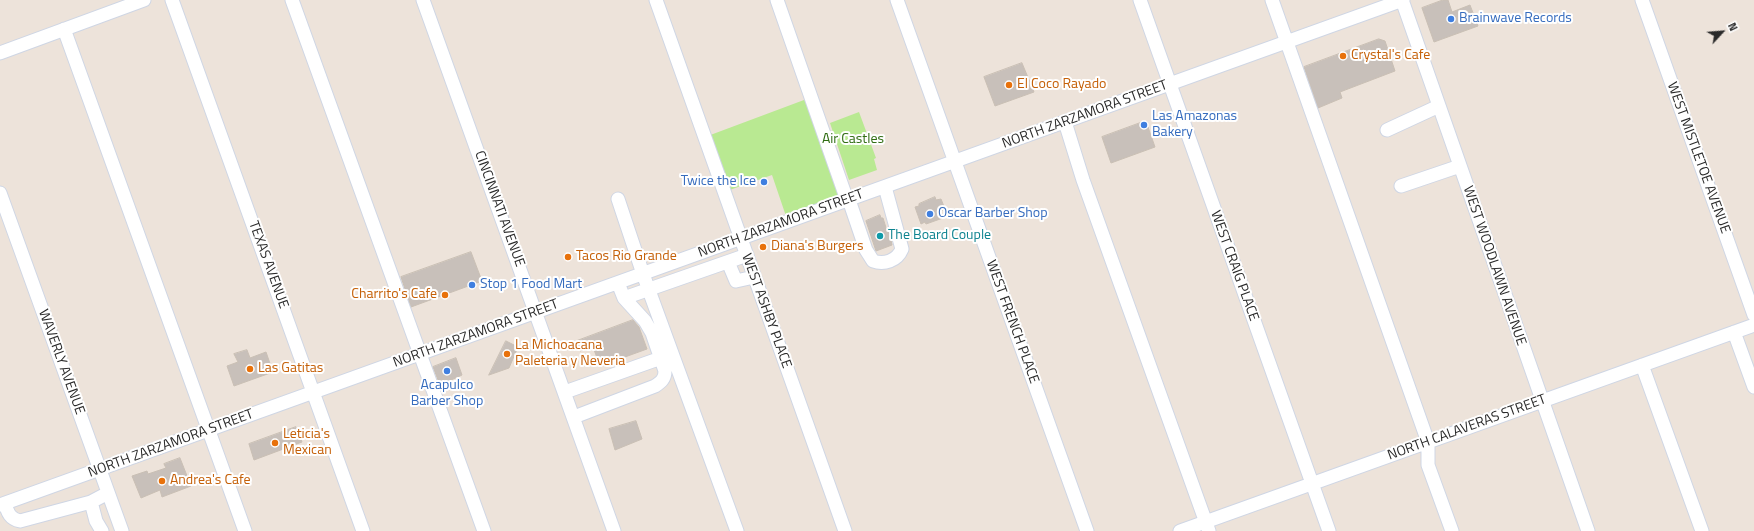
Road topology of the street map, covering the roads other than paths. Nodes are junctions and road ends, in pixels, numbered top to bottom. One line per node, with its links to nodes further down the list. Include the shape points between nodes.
1 (144, 0): 12 (street)
2 (172, 0): 42 (street, TEXAS AVENUE)
3 (292, 0): 38 (street)
4 (423, 0): 34 (street, CINCINNATI AVENUE)
5 (656, 0): 26 (street, WEST ASHBY PLACE)
6 (777, 0): 25 (street)
7 (897, 0): 19 (street, WEST FRENCH PLACE)
8 (1140, 0): 15 (street, WEST CRAIG PLACE)
9 (1272, 0): 13 (street)
10 (1402, 0): 13 (street, NORTH ZARZAMORA STREET); 16 (street, WEST WOODLAWN AVENUE)
11 (1642, 0): 35 (street, WEST MISTLETOE AVENUE)
12 (64, 29): 14 (street); 46 (street)
13 (1287, 42): 15 (street, NORTH ZARZAMORA STREET); 47 (street)
14 (0, 53)
15 (1169, 84): 17 (street, NORTH ZARZAMORA STREET); 49 (street, WEST CRAIG PLACE)
16 (1439, 106): 18 (street); 20 (street, WEST WOODLAWN AVENUE)
17 (1065, 122): 19 (street, NORTH ZARZAMORA STREET); 53 (street, via 1083,180)
18 (1387, 130)
19 (955, 161): 22 (street, NORTH ZARZAMORA STREET); 62 (street, WEST FRENCH PLACE)
20 (1460, 166): 21 (street); 44 (street, WEST WOODLAWN AVENUE)
21 (1401, 186)
22 (885, 187): 25 (street, NORTH ZARZAMORA STREET); 25 (street, via 902,249 899,255 890,261 881,264 873,261 866,250)
23 (0, 193): 48 (street, WAVERLY AVENUE)
24 (618, 199): 29 (street)
25 (848, 200): 26 (street, NORTH ZARZAMORA STREET)
26 (741, 239): 27 (street, WEST ASHBY PLACE); 29 (street, NORTH ZARZAMORA STREET)
27 (747, 255): 28 (street); 30 (street, WEST ASHBY PLACE)
28 (728, 262): 30 (street, via 736,281); 32 (street)
29 (643, 274): 31 (street, NORTH ZARZAMORA STREET); 32 (street)
30 (754, 277): 61 (street, WEST ASHBY PLACE)
31 (618, 283): 33 (street); 34 (street, NORTH ZARZAMORA STREET)
32 (649, 290): 33 (street); 60 (street)
33 (624, 298): 39 (street, via 645,321)
34 (536, 312): 38 (street, NORTH ZARZAMORA STREET); 43 (street, CINCINNATI AVENUE)
35 (1754, 315)
36 (1754, 325): 37 (street, NORTH CALAVERAS STREET)
37 (1734, 332): 40 (street, NORTH CALAVERAS STREET); 41 (street)
38 (420, 354): 42 (street, NORTH ZARZAMORA STREET); 58 (street)
39 (660, 358): 43 (street); 45 (street, via 665,376 655,386)
40 (1642, 365): 44 (street, NORTH CALAVERAS STREET); 67 (street)
41 (1754, 387)
42 (314, 392): 46 (street, NORTH ZARZAMORA STREET); 57 (street, TEXAS AVENUE)
43 (565, 392): 45 (street, CINCINNATI AVENUE)
44 (1541, 401): 47 (street, NORTH CALAVERAS STREET); 66 (street, WEST WOODLAWN AVENUE)
45 (574, 417): 59 (street, CINCINNATI AVENUE)
46 (209, 430): 48 (street, NORTH ZARZAMORA STREET); 56 (street)
47 (1428, 442): 49 (street, NORTH CALAVERAS STREET); 65 (street, via 1428,465)
48 (100, 470): 50 (street, WAVERLY AVENUE); 52 (street, NORTH ZARZAMORA STREET)
49 (1312, 484): 53 (street, NORTH CALAVERAS STREET); 64 (street, WEST CRAIG PLACE)
50 (108, 493): 51 (street); 54 (street, WAVERLY AVENUE)
51 (91, 502): 52 (street, via 20,521 14,520); 55 (street, via 96,521)
52 (3, 505)
53 (1208, 526): 63 (street, NORTH CALAVERAS STREET)
54 (118, 530)
55 (102, 531)
56 (245, 531)
57 (363, 531)
58 (484, 531)
59 (614, 531)
60 (737, 531)
61 (845, 531)
62 (1087, 531)
63 (1180, 531)
64 (1329, 531)
65 (1452, 531)
66 (1588, 531)
67 (1702, 531)

